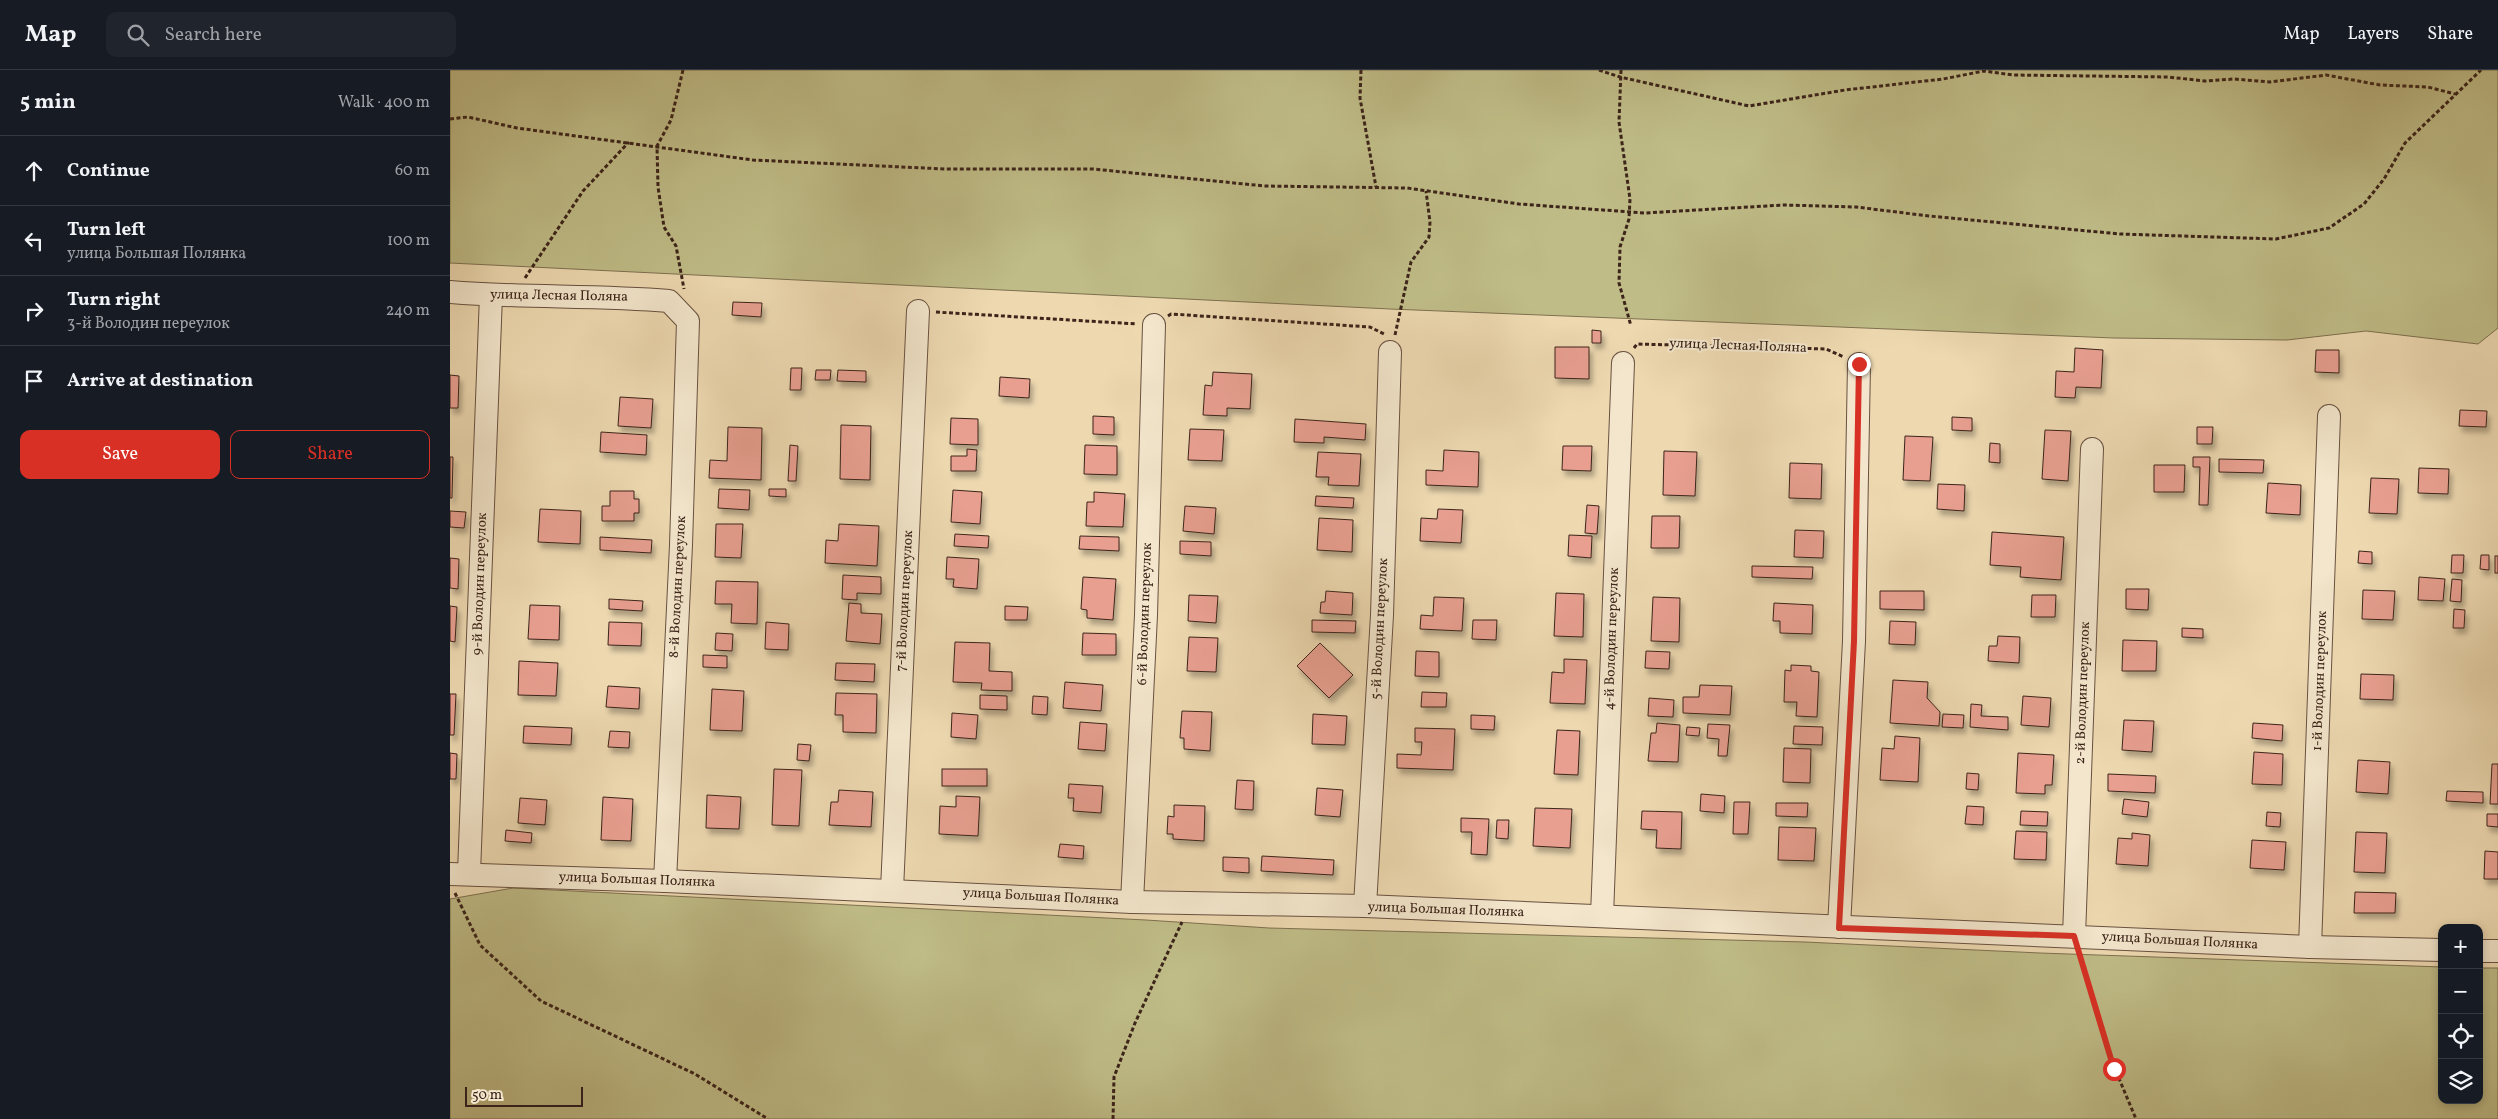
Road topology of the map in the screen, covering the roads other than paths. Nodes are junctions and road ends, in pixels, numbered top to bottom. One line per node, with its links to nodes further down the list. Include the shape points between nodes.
1 (450, 292): 2 (street, улица Лесная Поляна)
2 (491, 295): 3 (street, улица Лесная Поляна); 11 (street, 9-й Володин переулок)
3 (669, 301): 12 (street, 8-й Володин переулок, via 688,321)
4 (918, 311): 13 (street, 7-й Володин переулок)
5 (1154, 325): 14 (street, 6-й Володин переулок, via 1146,615)
6 (1390, 352): 15 (street, 5-й Володин переулок, via 1382,615)
7 (1623, 363): 16 (street, 4-й Володин переулок)
8 (1859, 364): 17 (street, via 1854,641)
9 (2330, 416): 19 (street, 1-й Володин переулок)
10 (2092, 449): 18 (street, 2-й Володин переулок)
11 (458, 879): 12 (street, улица Большая Полянка)
12 (665, 881): 13 (street, улица Большая Полянка)
13 (892, 890): 14 (street, улица Большая Полянка)
14 (1132, 902): 15 (street, улица Большая Полянка)
15 (1365, 906): 16 (street, улица Большая Полянка)
16 (1602, 916): 17 (street, улица Большая Полянка)
17 (1839, 928): 18 (street, улица Большая Полянка)
18 (2074, 936): 19 (street, улица Большая Полянка)
19 (2310, 947): 20 (street, улица Большая Полянка)
20 (2438, 950)
21 (2483, 951): 22 (street)
22 (2498, 951)

